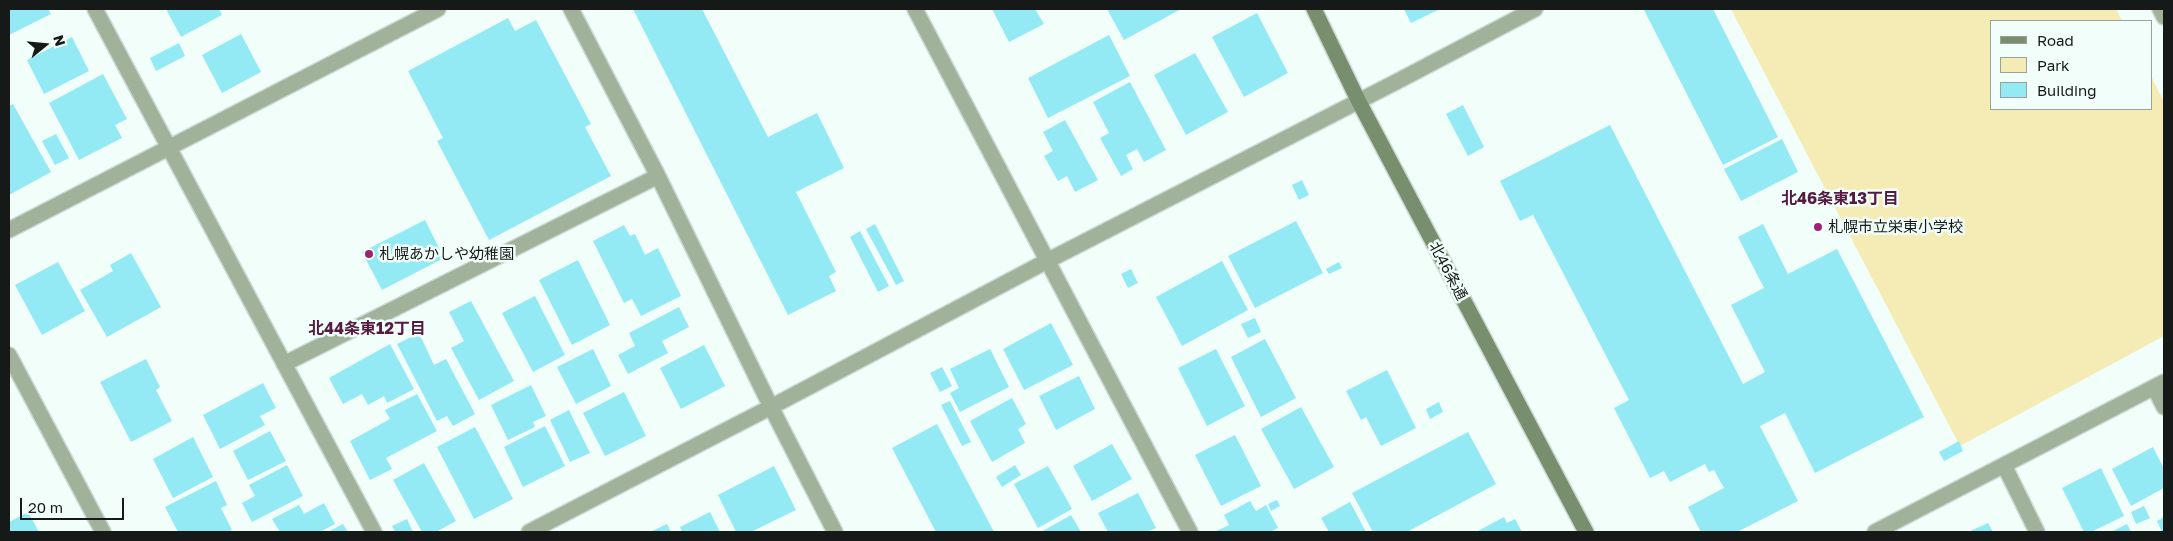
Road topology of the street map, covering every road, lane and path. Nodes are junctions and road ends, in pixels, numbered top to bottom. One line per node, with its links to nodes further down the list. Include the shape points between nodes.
1 (95, 9): 10 (street)
2 (438, 9): 10 (street)
3 (571, 9): 11 (street)
4 (915, 9): 13 (street)
5 (1314, 9): 9 (street, 北46条通)
6 (1535, 9): 9 (street)
7 (2160, 9): 8 (street)
8 (2164, 16)
9 (1359, 102): 13 (street); 25 (street, 北46条通)
10 (168, 148): 12 (street); 15 (street)
11 (658, 176): 15 (street); 18 (street)
12 (9, 230)
13 (1047, 261): 18 (street); 24 (street)
14 (9, 355): 20 (street)
15 (284, 364): 21 (street)
16 (2159, 384): 17 (street); 19 (street)
17 (2164, 407)
18 (771, 408): 22 (street); 23 (street)
19 (2004, 465): 26 (street); 27 (street)
20 (103, 532)
21 (374, 532)
22 (529, 532)
23 (835, 532)
24 (1190, 532)
25 (1586, 532)
26 (1876, 532)
27 (2037, 532)

